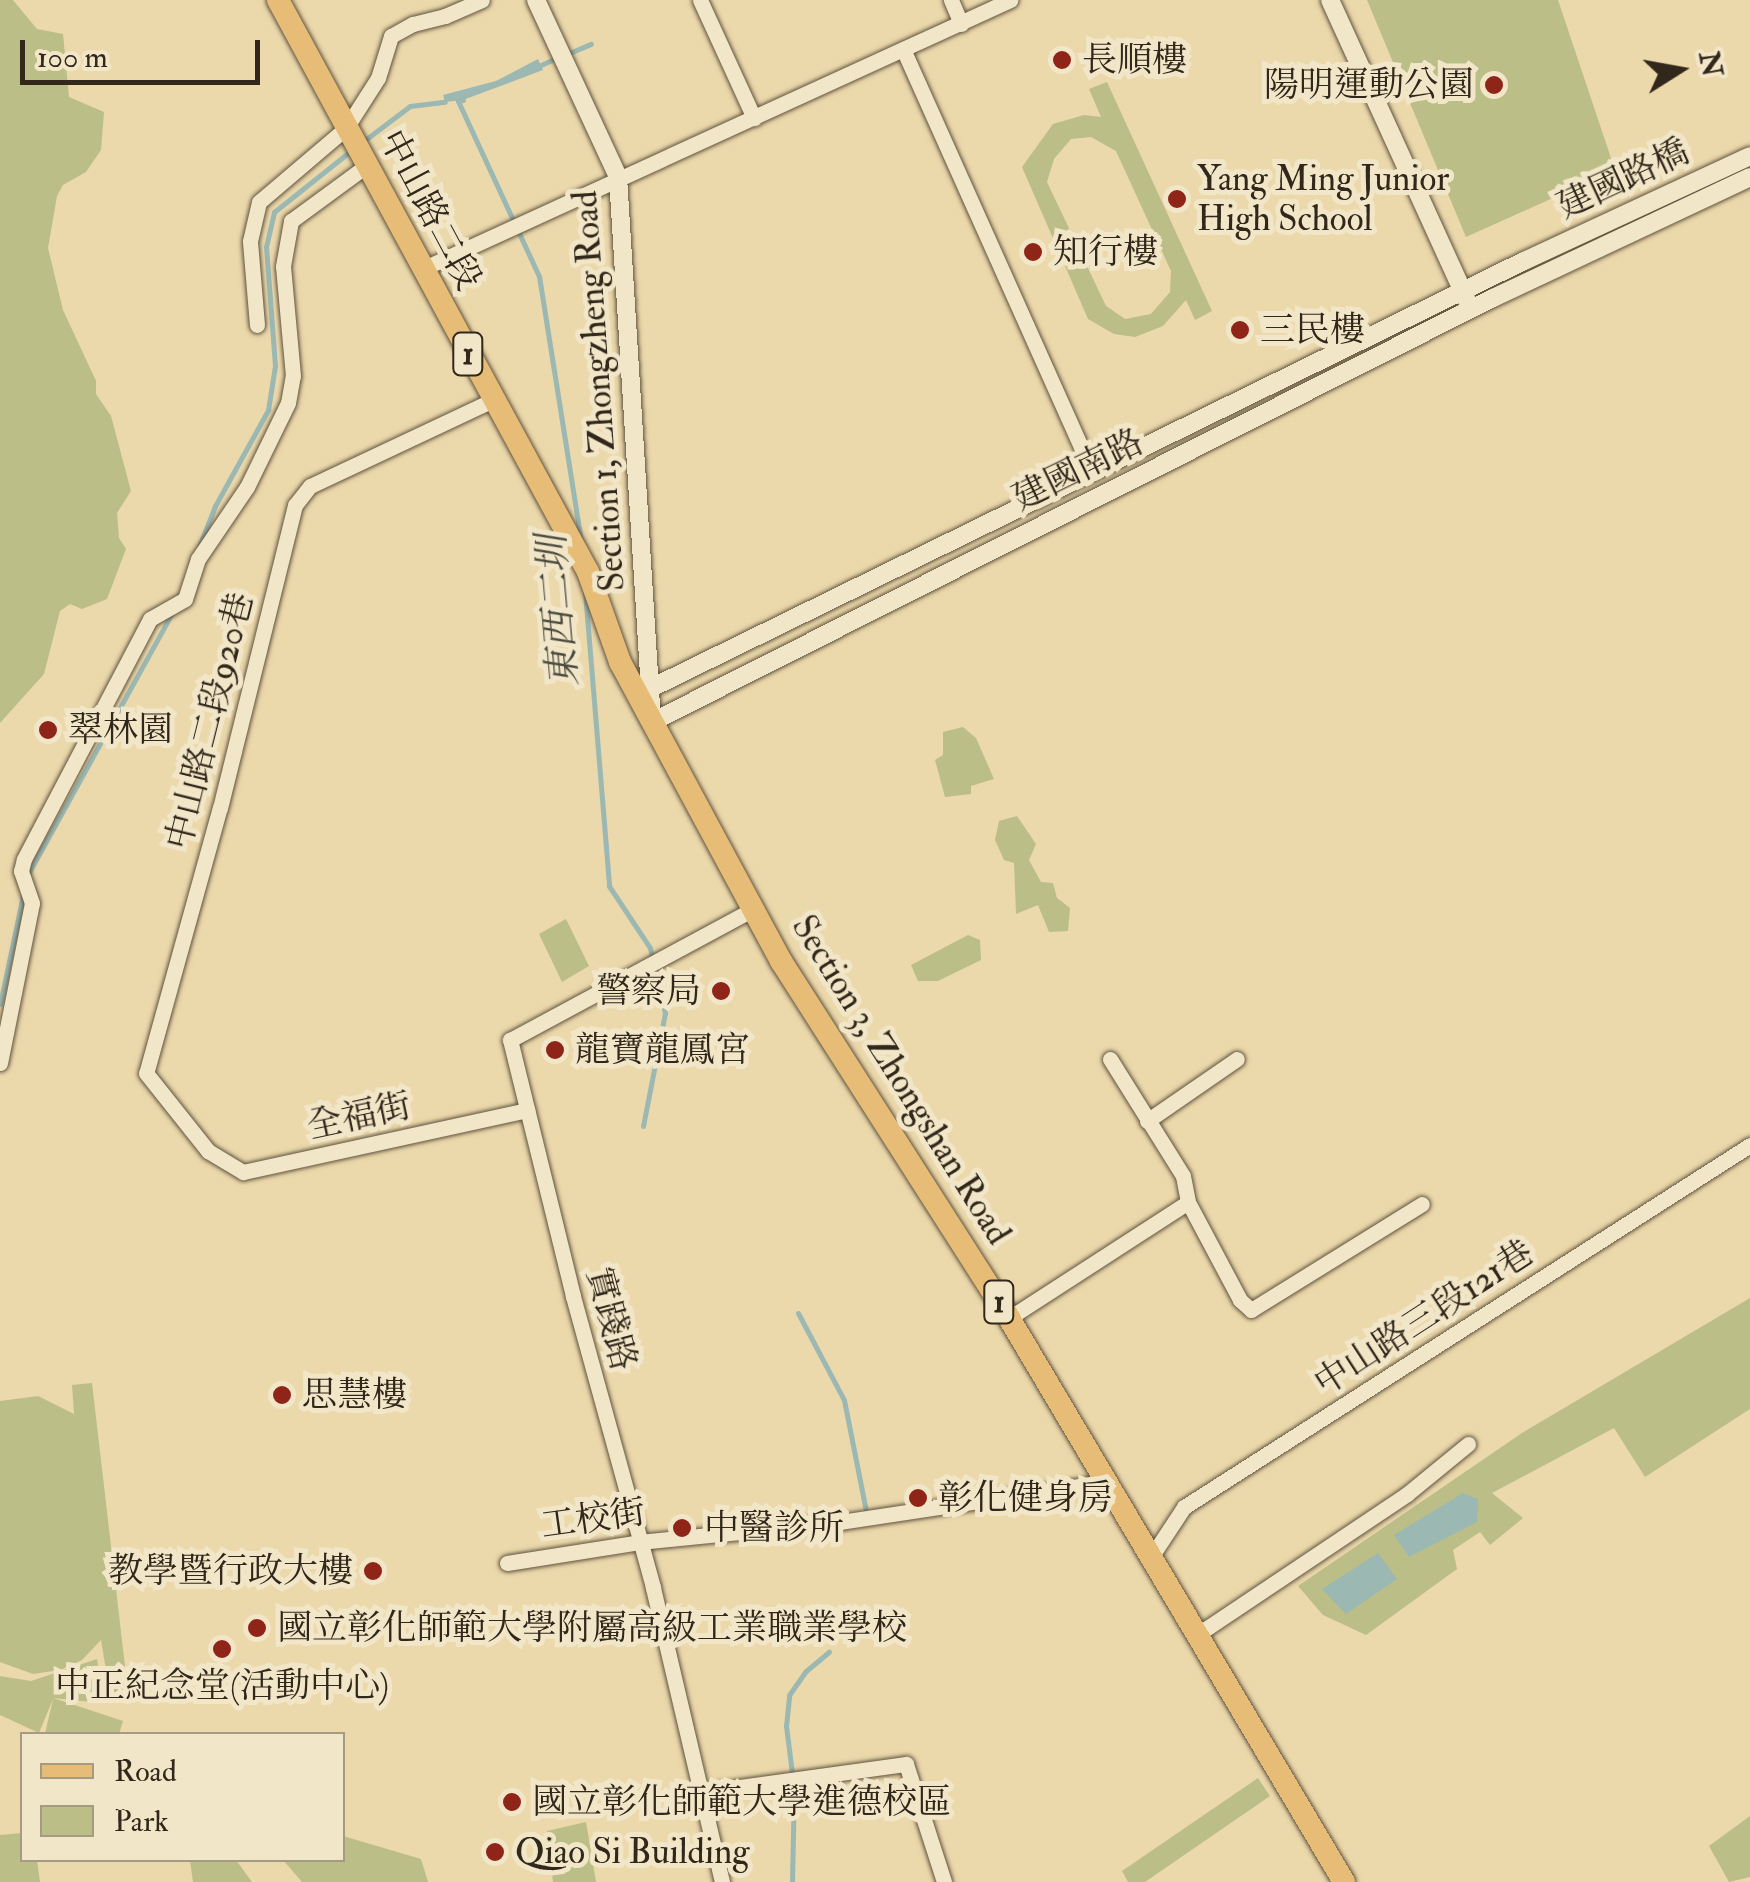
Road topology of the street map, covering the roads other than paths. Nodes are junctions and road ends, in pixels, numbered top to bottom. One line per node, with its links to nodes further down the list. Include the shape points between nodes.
1 (278, 0): 11 (main road, 中山路二段 / 1)
2 (482, 0): 11 (street, via 392,36)
3 (536, 0): 13 (street, Section 1, Zhongzheng Road)
4 (700, 0): 10 (street)
5 (951, 0): 8 (street)
6 (1010, 0): 8 (street)
7 (1330, 0): 20 (street)
8 (961, 24): 9 (street)
9 (903, 49): 10 (street); 23 (street)
10 (754, 118): 13 (street)
11 (356, 147): 14 (street); 16 (street); 18 (main road, 中山路二段 / 1)
12 (1750, 156): 17 (street, 建國路橋)
13 (618, 177): 18 (street); 24 (street, Section 1, Zhongzheng Road)
14 (286, 178): 16 (street); 21 (street, via 259,202 250,241)
15 (1750, 178): 19 (street, 建國路橋)
16 (306, 208): 29 (street, via 291,221 285,242 293,376 288,403 247,487 198,559 185,599 144,631 21,872 30,896)
17 (1524, 261): 20 (street, 建國南路)
18 (422, 269): 22 (main road, 中山路二段 / 1)
19 (1534, 279): 20 (street, 建國南路)
20 (1467, 301): 23 (street, 建國南路); 25 (street, 建國南路)
21 (256, 325)
22 (493, 400): 24 (main road, 中山路二段 / 1, via 583,562 620,662); 33 (street, 中山路二段920巷, via 310,486 295,505 146,1073)
23 (1092, 472): 24 (street, 建國南路)
24 (645, 691): 25 (main road, 中山路二段 / 1)
25 (652, 722): 26 (main road, Section 3, Zhongshan Road / 1)
26 (754, 908): 30 (street, 實踐路, via 510,1040); 36 (main road, Section 3, Zhongshan Road / 1, via 828,1038)
27 (1110, 1059): 31 (street)
28 (1237, 1059): 31 (street)
29 (0, 1064)
30 (527, 1110): 33 (street, 全福街, via 242,1172); 39 (street, 實踐路)
31 (1147, 1121): 34 (street, via 1183,1176)
32 (1750, 1145): 40 (street, 中山路三段121巷, via 1184,1507)
33 (208, 1151)
34 (1188, 1202): 35 (street, via 1240,1300 1252,1310); 36 (street)
35 (1422, 1204)
36 (1009, 1318): 38 (main road, Section 3, Zhongshan Road / 1)
37 (1468, 1444): 42 (street, via 1407,1494)
38 (1104, 1482): 39 (street, 工校街, via 873,1517); 40 (main road, Section 3, Zhongshan Road / 1)
39 (639, 1542): 41 (street, 工校街); 43 (street, 實踐路)
40 (1149, 1560): 42 (main road, Section 3, Zhongshan Road / 1)
41 (507, 1563)
42 (1195, 1636): 46 (main road, Section 3, Zhongshan Road / 1)
43 (704, 1792): 44 (street, 實踐路); 45 (street, via 906,1764)
44 (722, 1882)
45 (944, 1882)
46 (1344, 1882)

